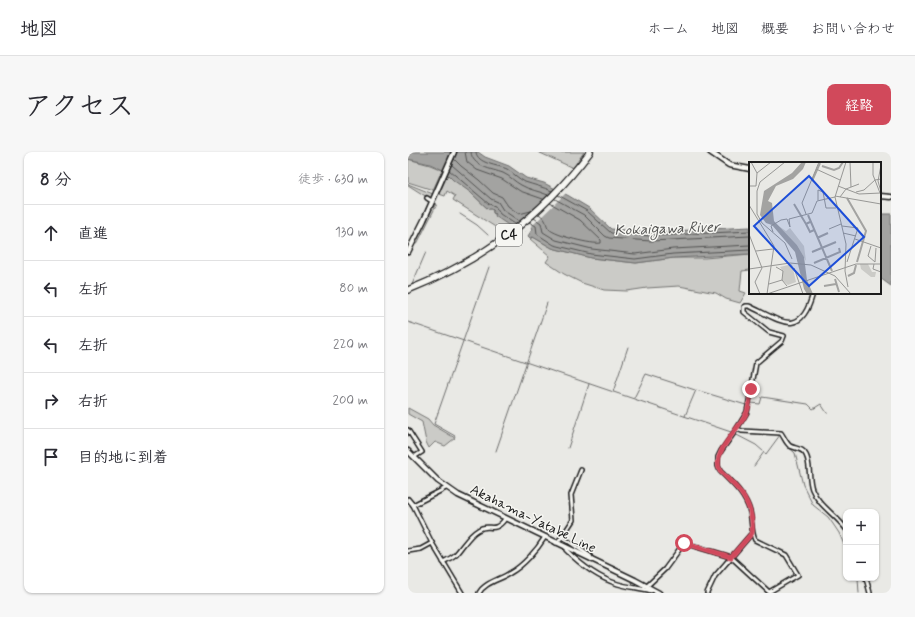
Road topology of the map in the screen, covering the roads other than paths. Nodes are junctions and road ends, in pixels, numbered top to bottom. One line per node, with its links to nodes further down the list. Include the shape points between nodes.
1 (454, 152): 7 (main road)
2 (590, 152): 8 (highway, C4, via 541,208 511,234 459,267)
3 (710, 152): 4 (main road, via 729,165)
4 (749, 169)
5 (881, 196): 6 (main road)
6 (891, 197)
7 (408, 252)
8 (408, 290)
9 (813, 294): 10 (street, via 805,314 793,323 784,322 749,306 744,307 744,312 769,332 784,336 782,341 756,363 747,412)
10 (737, 429): 19 (street, via 781,433 789,445 802,450 806,454 811,488); 20 (street, via 721,451 718,466 744,496 750,511)
11 (408, 430): 13 (street, via 422,452)
12 (408, 451): 13 (main road, Akahama-Yatabe Line)
13 (414, 457): 15 (main road, Akahama-Yatabe Line)
14 (581, 470): 22 (street, via 571,495 573,520)
15 (446, 488): 17 (street); 18 (main road, Akahama-Yatabe Line)
16 (408, 499): 17 (street)
17 (412, 505): 23 (street)
18 (505, 519): 21 (main road, Akahama-Yatabe Line); 29 (street, via 495,528 478,530 455,555)
19 (843, 525)
20 (752, 533): 27 (street); 27 (street, via 754,540 786,555 798,575 769,592)
21 (545, 537): 24 (main road, Akahama-Yatabe Line); 34 (street, via 537,549 511,573 482,588)
22 (562, 537): 24 (street); 28 (street)
23 (432, 543): 26 (street, via 421,549); 29 (street)
24 (556, 543): 25 (main road, Akahama-Yatabe Line)
25 (566, 548): 28 (main road, Akahama-Yatabe Line); 32 (street, via 573,558 604,579 617,584)
26 (408, 551)
27 (731, 557): 31 (street, via 684,543 665,569); 36 (street, via 715,576)
28 (592, 560): 31 (main road, Akahama-Yatabe Line)
29 (443, 562): 33 (street)
30 (867, 581): 37 (street)
31 (647, 586): 32 (main road, Akahama-Yatabe Line)
32 (653, 590): 35 (main road, Akahama-Yatabe Line)
33 (462, 593)
34 (479, 593)
35 (659, 593)
36 (707, 593)
37 (870, 593)

